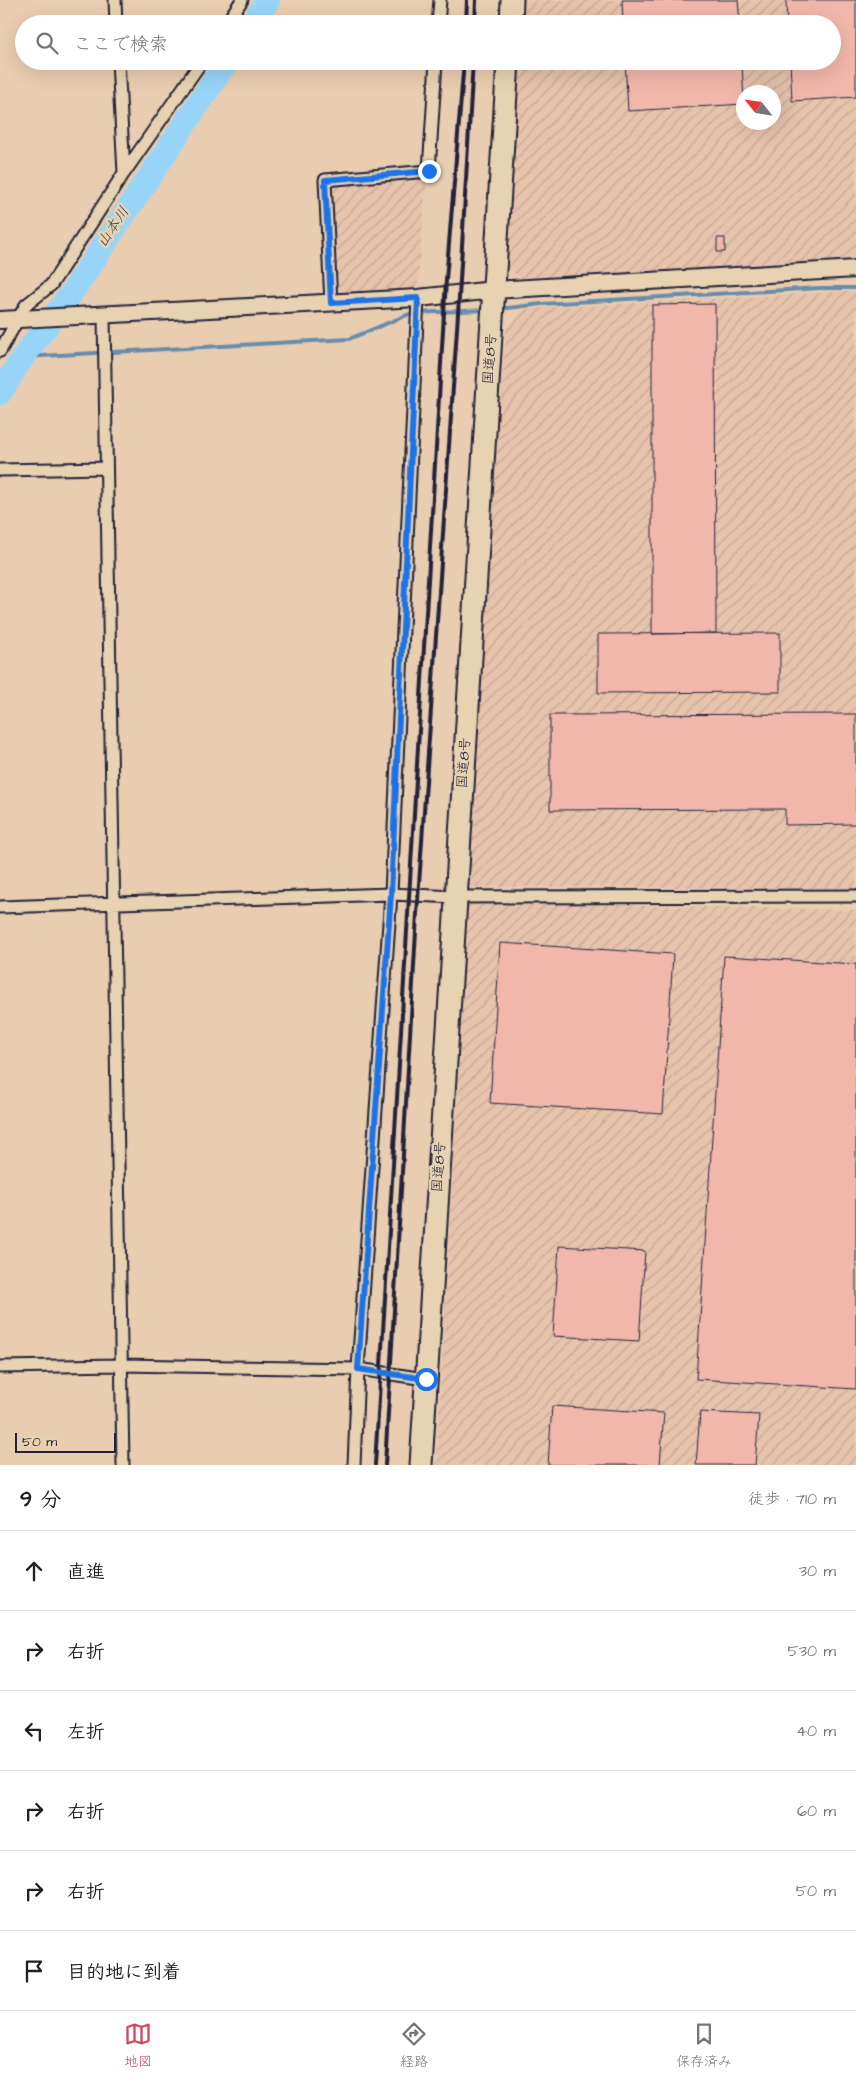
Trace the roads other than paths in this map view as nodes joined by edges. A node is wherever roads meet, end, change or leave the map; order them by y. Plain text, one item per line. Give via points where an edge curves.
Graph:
1 (115, 0) edge
2 (242, 0) edge
3 (440, 0) edge
4 (512, 0) edge
5 (116, 15) edge
6 (232, 15) edge
7 (439, 15) edge
8 (511, 15) edge
9 (118, 70) edge
10 (196, 70) edge
11 (435, 70) edge
12 (507, 70) edge
13 (124, 174) junction
14 (856, 269) edge
15 (494, 290) junction
16 (418, 298) junction
17 (331, 303) junction
18 (104, 316) junction
19 (25, 319) junction
20 (0, 320) edge
21 (0, 351) edge
22 (106, 468) junction
23 (0, 470) edge
24 (391, 894) junction
25 (856, 896) edge
26 (456, 897) junction
27 (114, 904) junction
28 (0, 907) edge
29 (122, 1365) junction
30 (0, 1367) edge
31 (358, 1369) junction
32 (426, 1379) junction
33 (123, 1465) edge
34 (354, 1465) edge
35 (421, 1465) edge

1 - 5 street
2 - 6 street
3 - 7 street
4 - 8 highway
9 - 13 street
10 - 13 street
11 - 17 street via 429,171 325,180
12 - 15 highway, 国道8号
13 - 19 street via 51,285 26,305
14 - 15 street
15 - 16 street
15 - 26 highway, 国道8号
16 - 17 street
16 - 24 street
17 - 18 street
18 - 19 street
18 - 22 street
19 - 20 street
19 - 21 street
22 - 23 street
22 - 27 street
24 - 26 street
24 - 27 street
24 - 31 street
25 - 26 street
26 - 32 highway, 国道8号
27 - 28 street
27 - 29 street
29 - 30 street
29 - 31 street
29 - 33 street
31 - 32 street
31 - 34 street
32 - 35 highway, 国道8号

